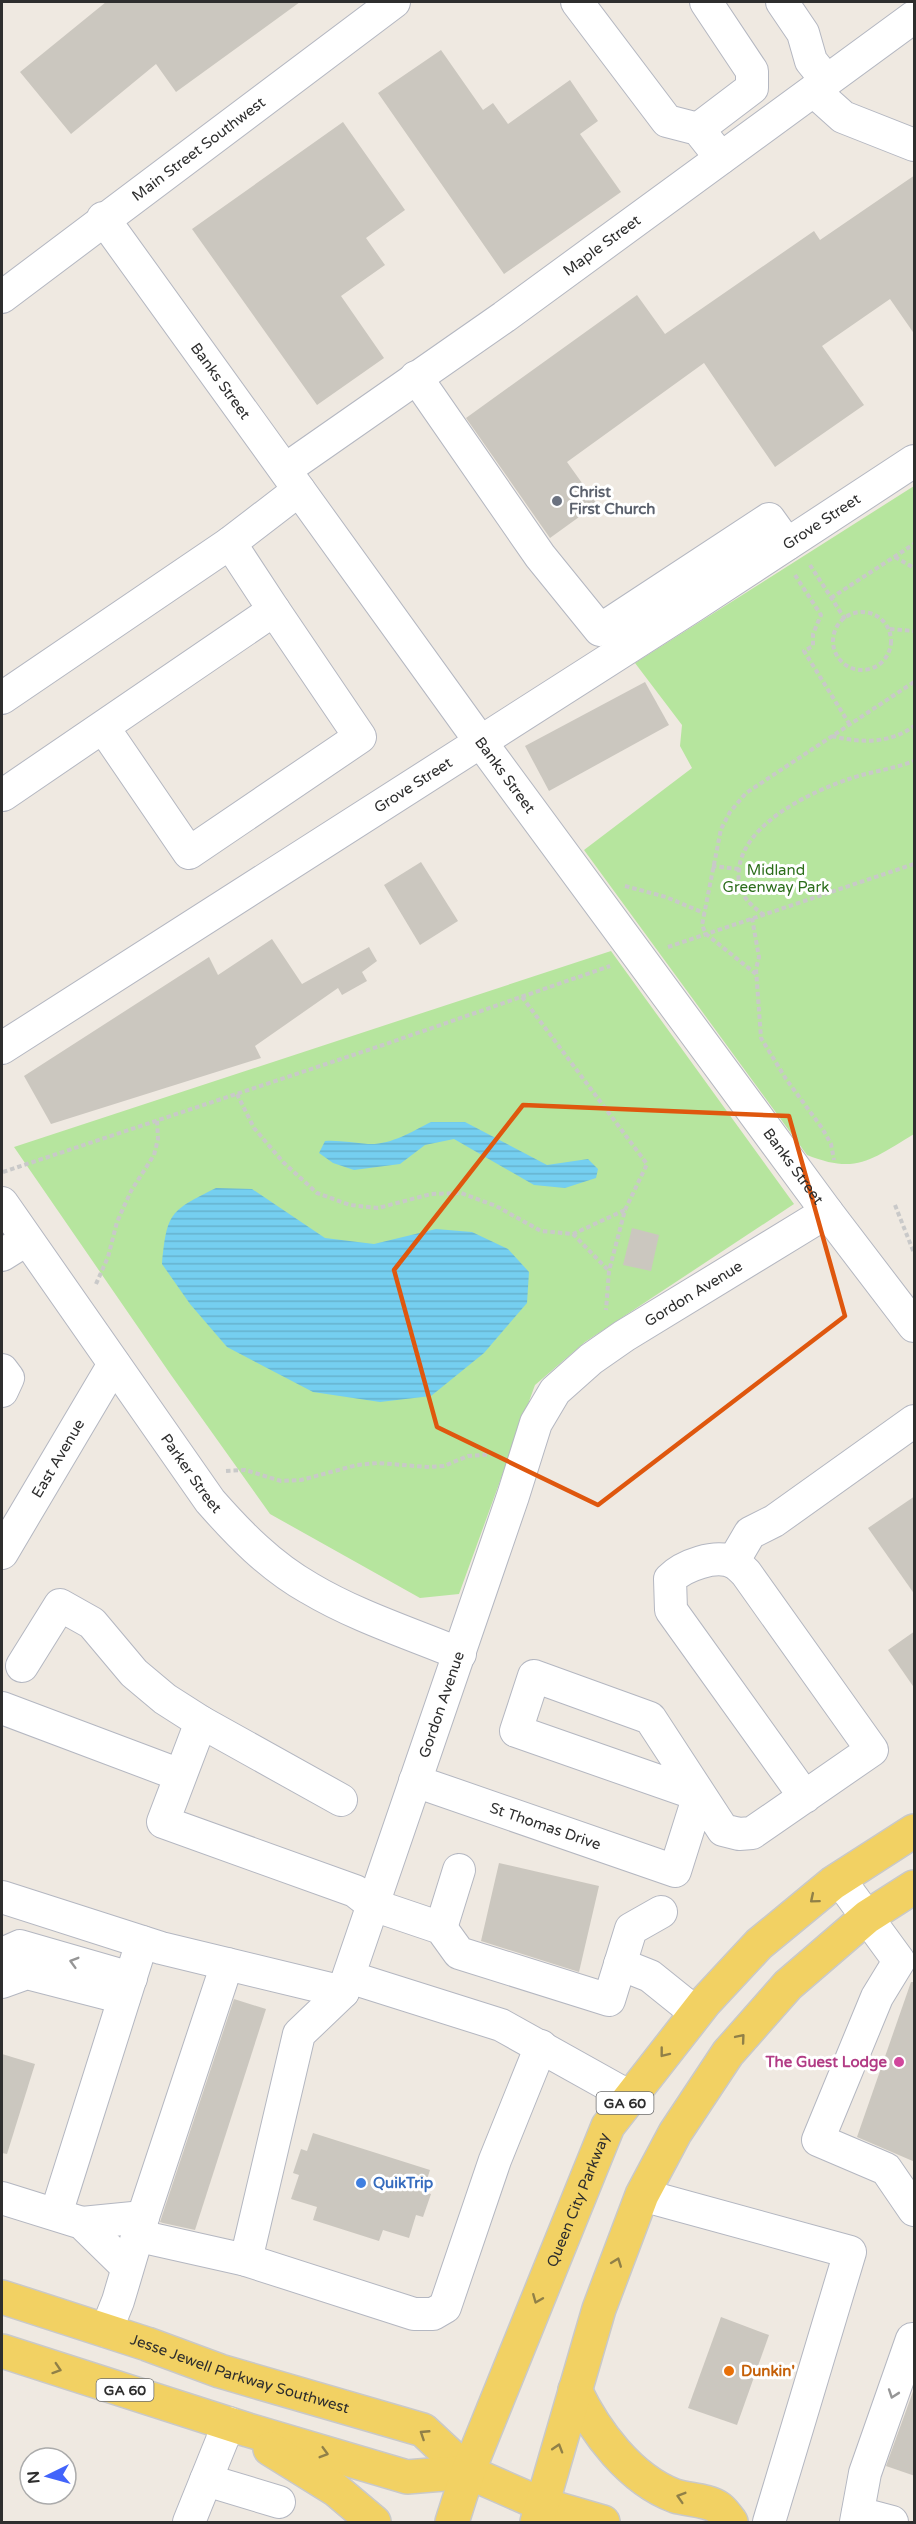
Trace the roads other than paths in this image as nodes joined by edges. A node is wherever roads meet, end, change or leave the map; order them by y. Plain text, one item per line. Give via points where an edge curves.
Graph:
1 (394, 2) edge
2 (577, 2) edge
3 (706, 2) edge
4 (782, 2) edge
5 (915, 17) edge
6 (820, 86) junction
7 (698, 129) junction
8 (915, 145) edge
9 (721, 158) junction
10 (103, 218) junction
11 (2, 297) edge
12 (417, 377) junction
13 (915, 461) edge
14 (292, 479) junction
15 (230, 543) junction
16 (795, 558) junction
17 (274, 610) junction
18 (2, 698) edge
19 (103, 727) junction
20 (480, 741) junction
21 (2, 795) edge
22 (2, 1048) edge
23 (2, 1203) edge
24 (827, 1212) junction
25 (14, 1248) edge
26 (915, 1326) edge
27 (114, 1364) junction
28 (2, 1370) edge
29 (2, 1390) edge
30 (915, 1421) edge
31 (2, 1553) edge
32 (733, 1562) junction
33 (460, 1654) junction
34 (22, 1666) dead end
35 (2, 1708) edge
36 (201, 1722) junction
37 (180, 1775) junction
38 (415, 1781) junction
39 (699, 1795) junction
40 (805, 1797) junction
41 (342, 1800) dead end
42 (915, 1831) edge
43 (459, 1870) dead end
44 (839, 1879) junction
45 (915, 1887) edge
46 (2, 1897) edge
47 (373, 1905) junction
48 (661, 1912) dead end
49 (867, 1917) junction
50 (441, 1928) junction
51 (142, 1942) junction
52 (2, 1954) edge
53 (907, 1963) edge
54 (227, 1964) junction
55 (620, 1964) junction
56 (2, 1982) edge
57 (346, 1984) junction
58 (128, 1988) junction
59 (696, 2013) junction
60 (541, 2046) junction
61 (630, 2097) junction
62 (642, 2195) junction
63 (2, 2198) edge
64 (915, 2210) edge
65 (69, 2219) junction
66 (141, 2226) junction
67 (246, 2260) junction
68 (127, 2267) junction
69 (2, 2297) edge
70 (106, 2331) junction
71 (913, 2339) edge
72 (2, 2350) edge
73 (575, 2390) junction
74 (238, 2427) junction
75 (468, 2472) junction
76 (206, 2480) junction
77 (279, 2502) dead end
78 (539, 2513) edge
79 (857, 2518) edge
80 (189, 2523) edge
81 (374, 2523) edge
82 (452, 2523) edge
83 (603, 2523) edge
84 (731, 2523) edge
85 (769, 2523) edge
86 (892, 2523) edge

1 - 10 street, Main Street Southwest
2 - 7 street via 667,121
3 - 7 street via 752,71 752,88
4 - 6 street via 803,33
5 - 6 street, Maple Street
6 - 8 street via 843,117
6 - 9 street, Maple Street
7 - 9 street
9 - 12 street, Maple Street
10 - 11 street, Main Street Southwest
10 - 14 street, Banks Street
12 - 14 street, Maple Street
12 - 16 street via 540,556 600,630 769,519
13 - 16 street, Grove Street
14 - 15 street, Maple Street
14 - 20 street, Banks Street
15 - 17 street
15 - 18 street, Maple Street
16 - 20 street, Grove Street
17 - 19 street
17 - 19 street via 360,736 189,853
19 - 21 street
20 - 22 street, Grove Street
20 - 24 street, Banks Street
23 - 25 street, Parker Street
24 - 26 street, Banks Street
24 - 33 street, Gordon Avenue via 624,1336 555,1391 536,1424
25 - 27 street, Parker Street
27 - 31 street, East Avenue
27 - 33 street, Parker Street via 210,1501 272,1563 347,1608
28 - 29 street via 8,1378
30 - 32 street via 774,1521 750,1533
32 - 40 street via 746,1573 872,1750
32 - 40 street via 713,1560 679,1570 670,1579 671,1610
33 - 38 street, Gordon Avenue
34 - 36 street via 60,1605 92,1623 134,1673
35 - 37 street
36 - 37 street
36 - 41 street
37 - 47 street via 163,1822 355,1891
38 - 39 street, St Thomas Drive via 675,1871
38 - 47 street, Gordon Avenue
39 - 39 street via 516,1731 534,1676 650,1718
39 - 40 street via 723,1830 740,1834 752,1833
42 - 44 main road, Queen City Parkway / GA 60
43 - 50 street
44 - 49 street
44 -> 59 main road, Queen City Parkway / GA 60 via 759,1944
45 - 49 main road
46 - 51 street
47 - 50 street
47 - 57 street, Gordon Avenue
48 - 55 street via 631,1929
49 - 53 street
62 -> 49 main road via 675,2133 728,2053 788,1985
50 - 55 street via 459,1953 609,2000
51 - 54 street
51 - 58 street
58 -> 52 street via 20,1946
53 - 64 street via 877,1997 818,2140 886,2169
54 - 57 street
54 - 66 street
55 - 59 street via 650,1976
56 - 58 street via 27,1973
57 - 60 street via 501,2025
57 - 67 street via 299,2034
58 - 65 street
59 -> 61 main road, Queen City Parkway / GA 60
60 - 61 street
60 - 67 street via 495,2160 445,2307 433,2314 414,2314
61 -> 75 main road, Queen City Parkway / GA 60 via 608,2126
73 -> 62 main road via 599,2309
62 - 85 street via 850,2252
63 - 65 street
65 - 66 street
65 - 68 street
66 - 67 street
66 - 68 street
68 - 70 street
69 - 70 main road, Jesse Jewell Parkway Southwest
75 -> 70 main road, Jesse Jewell Parkway Southwest via 423,2430 220,2371
71 -> 79 street via 865,2473
72 -> 74 main road, Jesse Jewell Parkway Southwest / GA 60
78 -> 73 main road
84 -> 73 main road via 719,2507 673,2495 636,2473 609,2445
74 -> 75 main road, Jesse Jewell Parkway Southwest / GA 60 via 407,2477
74 - 76 street
74 - 81 main road via 336,2490
75 - 78 main road, Jesse Jewell Parkway Southwest
75 - 82 main road, Queen City Parkway
76 - 77 street
76 - 80 street
78 - 83 main road, Jesse Jewell Parkway Southwest
79 - 86 street

